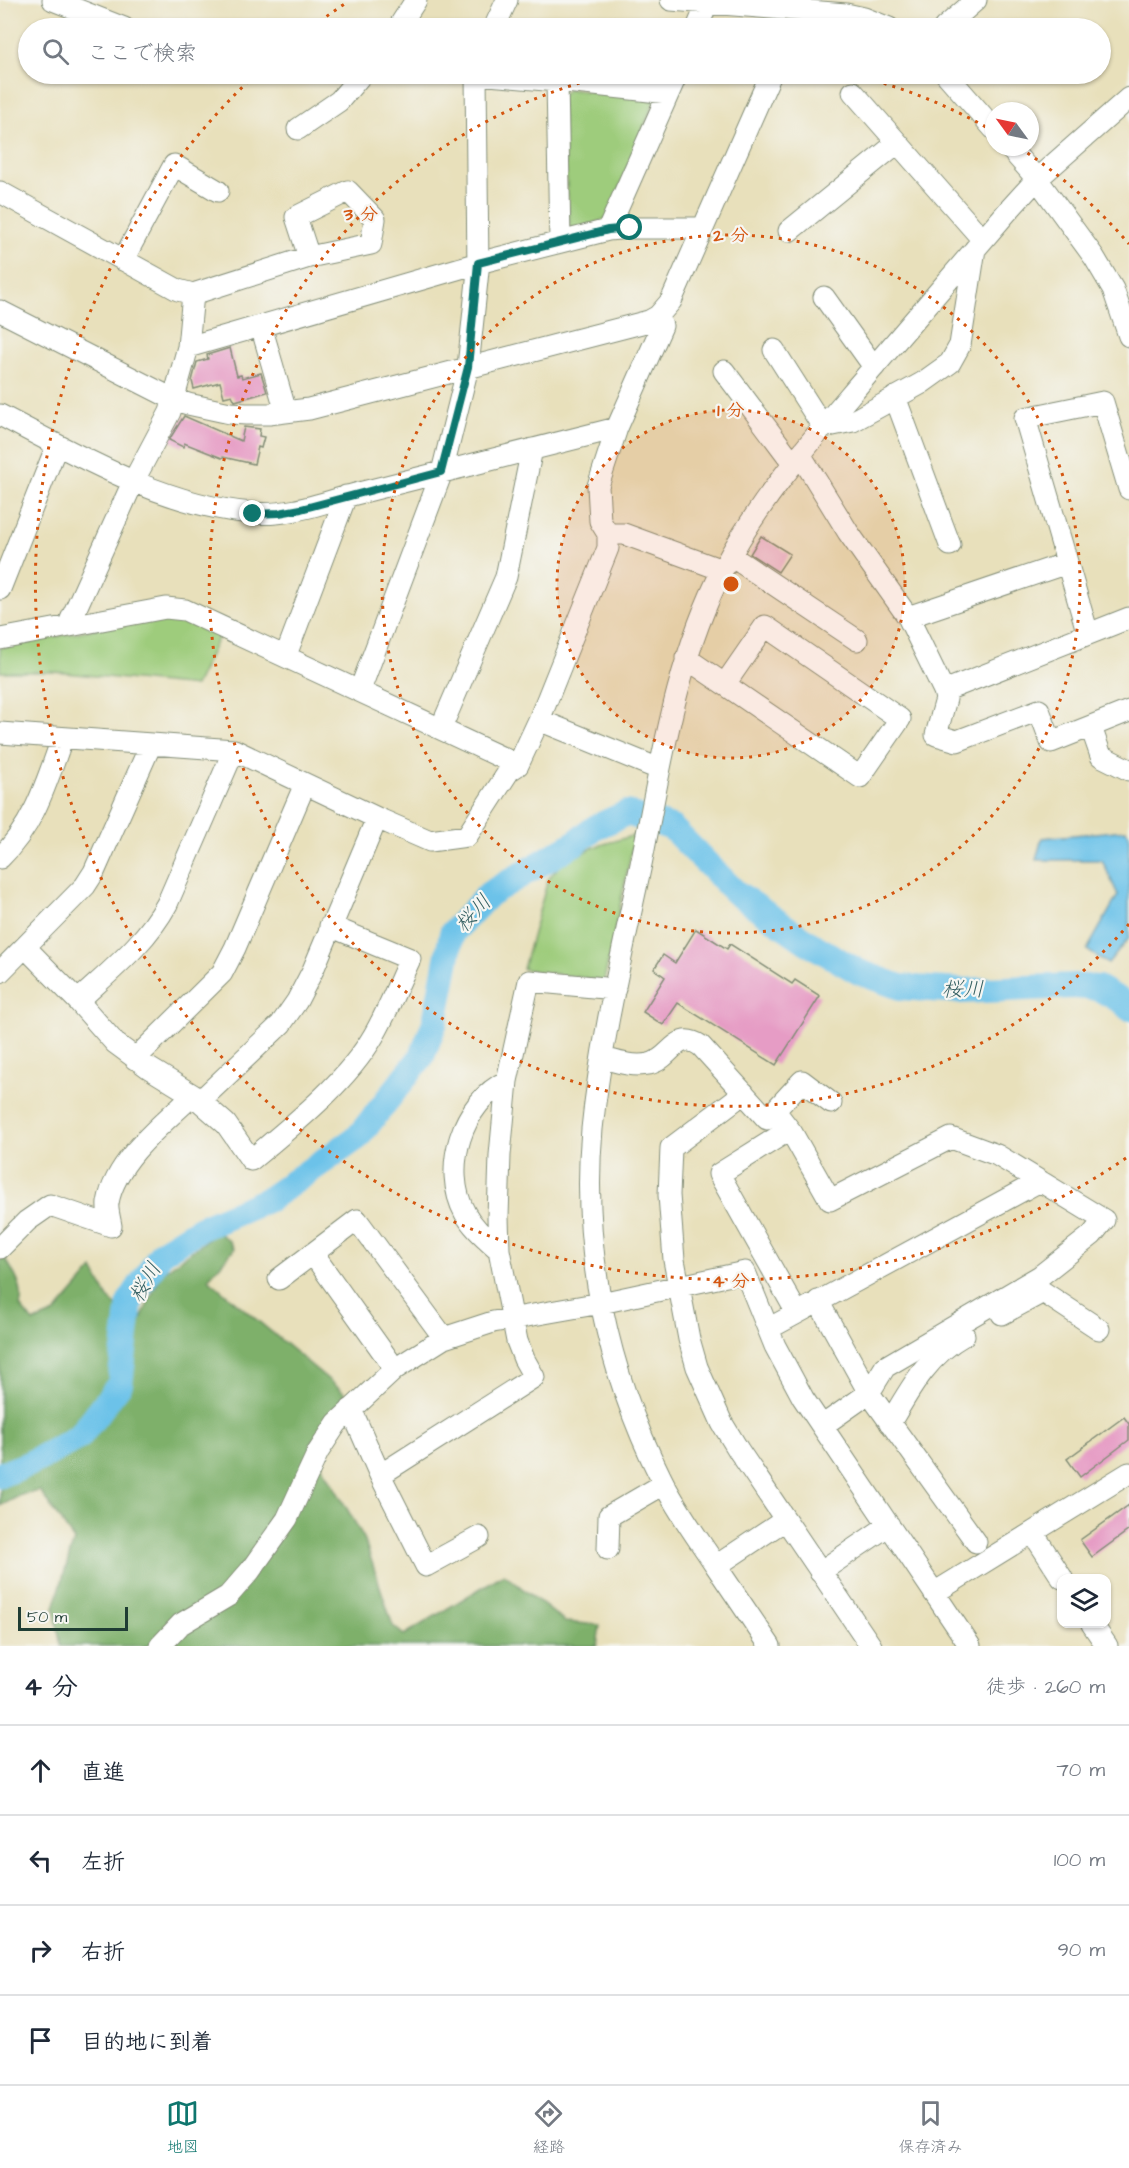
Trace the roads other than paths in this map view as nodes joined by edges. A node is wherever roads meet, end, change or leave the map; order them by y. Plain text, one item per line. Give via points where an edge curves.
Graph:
1 (53, 0) edge
2 (416, 0) edge
3 (507, 0) edge
4 (671, 0) edge
5 (976, 0) edge
6 (708, 2) junction
7 (99, 18) edge
8 (404, 18) edge
9 (499, 18) edge
10 (701, 18) edge
11 (785, 18) edge
12 (812, 18) edge
13 (862, 18) edge
14 (955, 18) edge
15 (353, 84) edge
16 (476, 84) edge
17 (557, 84) edge
18 (585, 84) edge
19 (672, 84) edge
20 (767, 84) edge
21 (955, 84) edge
22 (853, 92) dead end
23 (668, 93) junction
24 (1129, 98) edge
25 (985, 119) edge
26 (298, 129) dead end
27 (897, 143) junction
28 (1017, 156) edge
29 (1037, 180) junction
30 (218, 190) dead end
31 (0, 192) edge
32 (702, 228) junction
33 (608, 230) junction
34 (789, 231) dead end
35 (560, 242) junction
36 (979, 245) junction
37 (309, 257) dead end
38 (123, 260) junction
39 (478, 263) junction
40 (193, 294) junction
41 (824, 297) dead end
42 (0, 310) edge
43 (658, 316) junction
44 (261, 326) junction
45 (1129, 336) edge
46 (188, 347) junction
47 (774, 350) dead end
48 (468, 367) junction
49 (874, 367) junction
50 (724, 371) dead end
51 (895, 397) junction
52 (173, 399) junction
53 (286, 412) junction
54 (0, 415) edge
55 (823, 427) junction
56 (617, 428) junction
57 (57, 444) junction
58 (532, 449) junction
59 (797, 459) junction
60 (441, 472) junction
61 (134, 482) junction
62 (1129, 489) edge
63 (346, 495) junction
64 (608, 534) junction
65 (950, 545) dead end
66 (727, 563) junction
67 (1067, 563) junction
68 (0, 589) edge
69 (908, 617) junction
70 (1129, 618) edge
71 (68, 626) junction
72 (1088, 634) junction
73 (0, 639) edge
74 (857, 640) dead end
75 (286, 655) junction
76 (686, 658) junction
77 (725, 684) junction
78 (360, 690) junction
79 (944, 691) junction
80 (1129, 711) edge
81 (539, 720) junction
82 (1090, 727) junction
83 (441, 728) junction
84 (0, 733) edge
85 (62, 739) junction
86 (150, 744) junction
87 (234, 750) junction
88 (518, 765) junction
89 (659, 769) junction
90 (1129, 770) edge
91 (305, 784) junction
92 (377, 818) junction
93 (0, 858) edge
94 (330, 926) junction
95 (26, 948) junction
96 (0, 972) edge
97 (615, 989) junction
98 (78, 1001) junction
99 (603, 1058) junction
100 (135, 1059) junction
101 (507, 1081) junction
102 (744, 1093) junction
103 (197, 1098) junction
104 (831, 1103) dead end
105 (775, 1111) junction
106 (789, 1130) junction
107 (1040, 1181) junction
108 (0, 1248) edge
109 (499, 1250) junction
110 (314, 1254) junction
111 (279, 1279) dead end
112 (678, 1286) junction
113 (818, 1301) junction
114 (601, 1303) junction
115 (797, 1312) junction
116 (512, 1318) junction
117 (768, 1329) junction
118 (1099, 1329) dead end
119 (444, 1338) junction
120 (395, 1369) junction
121 (868, 1393) junction
122 (351, 1409) junction
123 (890, 1423) junction
124 (822, 1426) junction
125 (1129, 1473) edge
126 (380, 1475) junction
127 (664, 1484) junction
128 (785, 1520) junction
129 (889, 1525) junction
130 (1032, 1533) junction
131 (479, 1537) dead end
132 (976, 1542) dead end
133 (608, 1549) dead end
134 (716, 1566) junction
135 (820, 1572) junction
136 (1059, 1574) edge
137 (934, 1593) junction
138 (1095, 1628) edge
139 (160, 1646) edge
140 (770, 1646) edge
141 (871, 1646) edge
142 (970, 1646) edge
143 (1107, 1646) edge

1 - 7 street
2 - 8 street
3 - 9 street
4 - 6 street
5 - 14 street
6 - 10 street
6 - 11 street
12 - 13 street via 846,14
15 - 26 street via 339,101
16 - 39 street
17 - 35 street
18 - 23 street
19 - 23 street
20 - 32 street
21 - 25 street
22 - 27 street
23 - 33 street
24 - 29 street
27 - 34 street
27 - 36 street
28 - 29 street
29 - 36 street
29 - 45 street via 1113,289
30 - 38 street via 174,165
31 - 38 street
32 - 33 street
32 - 43 street via 670,301
33 - 35 street
35 - 39 street
36 - 49 street
36 - 51 street via 960,345 950,363
37 - 40 street
38 - 40 street
39 - 44 street
39 - 48 street
40 - 46 street
41 - 49 street
42 - 52 street
43 - 48 street
43 - 56 street via 662,327
44 - 46 street
44 - 53 street
46 - 52 street
47 - 55 street
48 - 53 street
48 - 60 street
49 - 55 street
50 - 59 street
51 - 55 street via 853,421
51 - 65 street
52 - 53 street via 230,413
52 - 61 street
54 - 57 street
55 - 59 street
56 - 58 street
56 - 64 street via 598,486 600,521
57 - 61 street
57 - 68 street
58 - 60 street
58 - 83 street via 506,577
59 - 66 street via 757,513
59 - 69 street
60 - 63 street
60 - 78 street
61 - 63 street via 183,499 253,514 301,509
61 - 71 street
62 - 67 street via 1103,402 1025,418
63 - 75 street
64 - 66 street via 624,534
64 - 81 street via 608,548
66 - 74 street
66 - 76 street
67 - 69 street
67 - 72 street
69 - 79 street
70 - 72 street
71 - 73 street
71 - 75 street via 166,608 185,609
72 - 79 street
75 - 78 street
76 - 77 street
76 - 89 street
77 - 77 street via 860,777 900,719 765,626
78 - 83 street
79 - 82 street via 946,699 936,735 957,741 1039,710 1051,742
80 - 82 street
81 - 88 street
81 - 89 street
82 - 90 street via 1101,756
83 - 88 street
84 - 85 street
85 - 86 street
85 - 93 street via 36,810
86 - 87 street
86 - 95 street via 94,872
87 - 91 street
87 - 98 street via 158,922
88 - 92 street via 509,771 467,836 430,841
89 - 97 street
91 - 92 street
91 - 100 street via 222,973
92 - 94 street
94 - 103 street via 313,970 281,1024
94 - 103 street via 410,959 374,1035 353,1065 302,1117 251,1160 226,1124
95 - 96 street
95 - 98 street
97 - 99 street
97 - 101 street via 529,981
98 - 100 street via 115,1043
99 - 102 street via 634,1066 651,1064 678,1043 694,1041
99 - 114 street via 590,1174
100 - 103 street
101 - 109 street via 500,1155
101 - 109 street via 495,1086 472,1111 461,1133 457,1157 456,1185 465,1212
102 - 105 street via 767,1119
102 - 112 street via 671,1148 670,1231
103 - 108 street via 131,1156 114,1183 107,1205 111,1226 50,1205
104 - 105 street via 802,1081
105 - 106 street
106 - 107 street via 830,1200 951,1138 997,1155
106 - 115 street via 719,1174
107 - 113 street
107 - 121 street via 1104,1220 1101,1225 1040,1276 885,1367
109 - 116 street
110 - 111 street
110 - 119 street via 357,1220
110 - 120 street
112 - 114 street
112 - 117 street via 745,1272
112 - 128 street via 692,1349 710,1398 739,1451
113 - 115 street
113 - 121 street
114 - 116 street
114 - 127 street via 623,1389
115 - 117 street
116 - 119 street
116 - 126 street via 524,1359 534,1377
117 - 124 street via 788,1372
118 - 123 street via 1043,1292 941,1351 924,1368
119 - 120 street
120 - 122 street
121 - 123 street
121 - 124 street
122 - 126 street
122 - 139 street via 337,1422 318,1452 287,1519 250,1571 228,1596 182,1624
123 - 132 street
124 - 129 street
125 - 130 street
126 - 131 street via 426,1566
127 - 133 street via 609,1516
127 - 134 street
128 - 134 street
128 - 135 street
129 - 135 street
129 - 137 street
130 - 136 street
130 - 137 street
134 - 140 street
135 - 141 street
137 - 142 street
138 - 143 street

